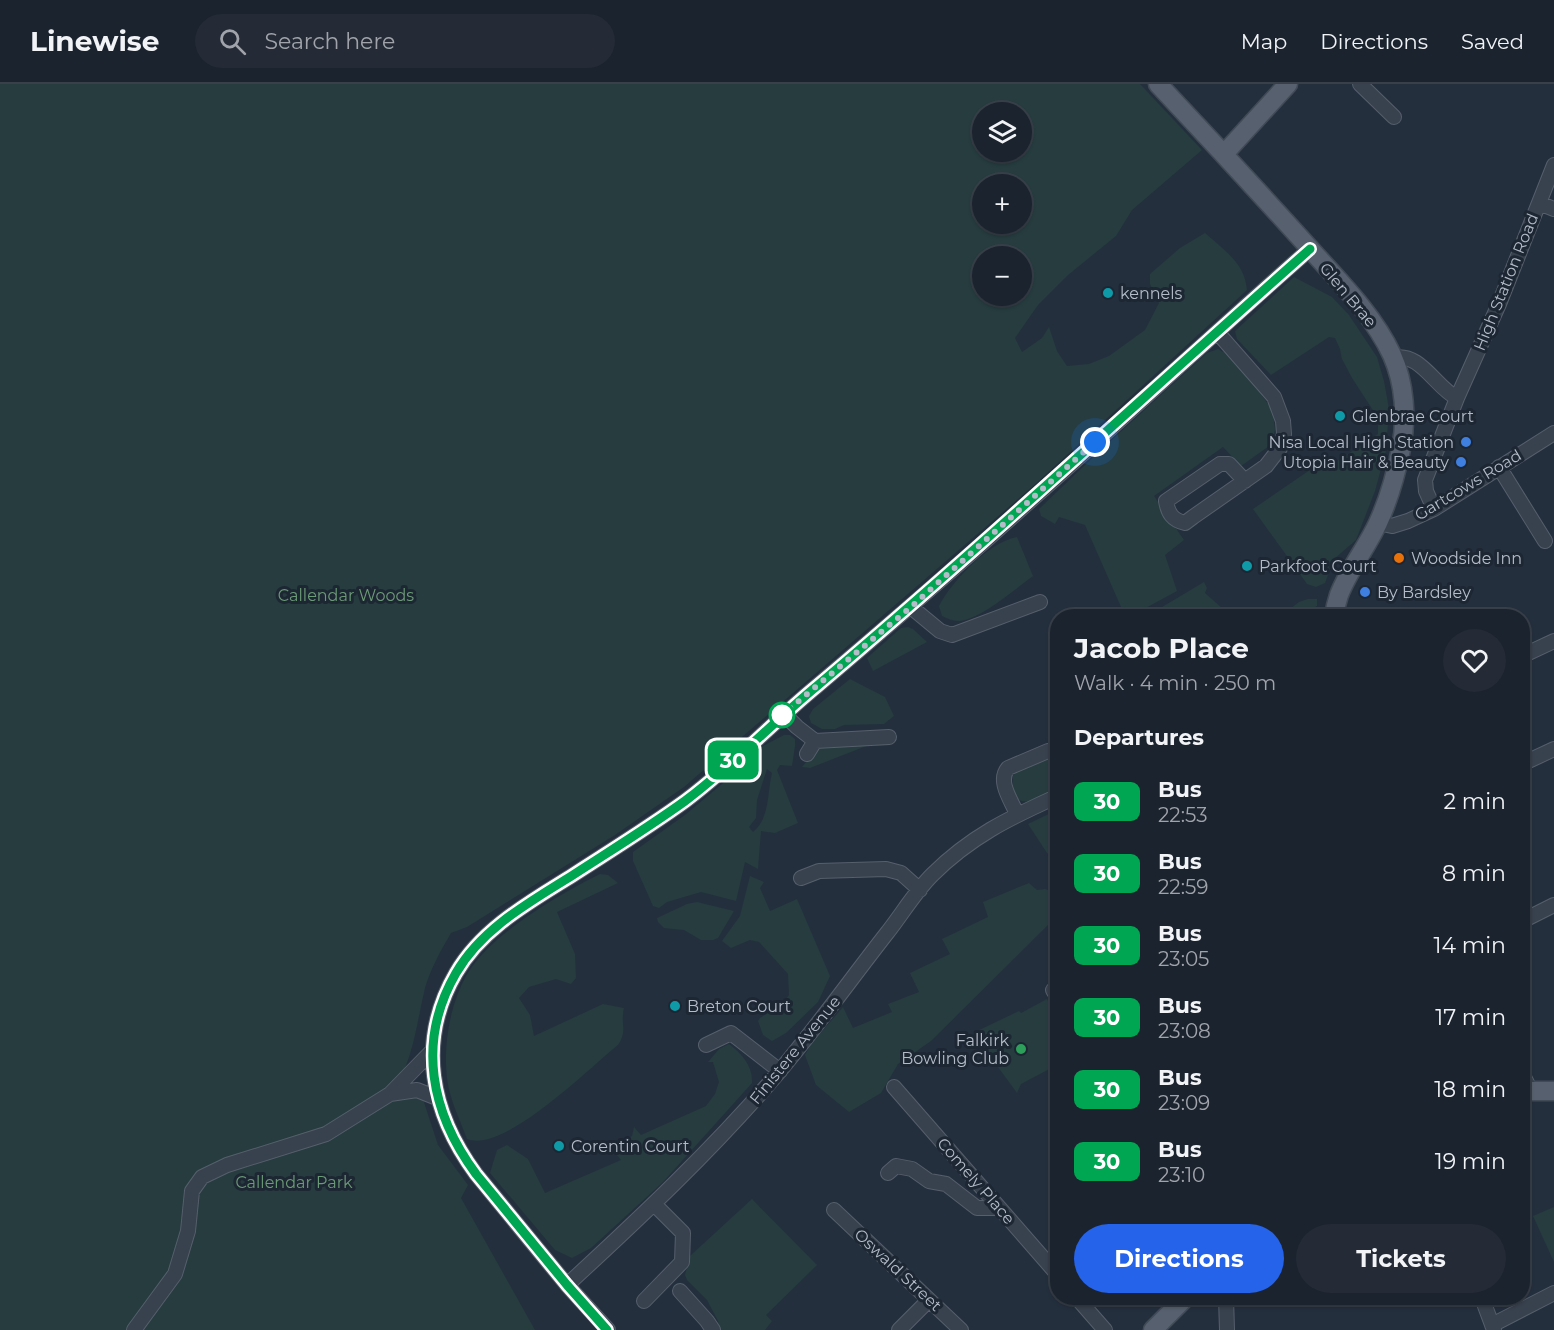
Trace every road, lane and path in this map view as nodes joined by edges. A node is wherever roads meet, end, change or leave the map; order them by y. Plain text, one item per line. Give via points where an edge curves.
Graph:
1 (1158, 84) edge
2 (1288, 84) edge
3 (1360, 84) edge
4 (1394, 117) dead end
5 (1224, 154) junction
6 (1554, 165) edge
7 (1539, 203) junction
8 (1554, 209) edge
9 (1310, 249) junction
10 (1217, 332) junction
11 (1393, 358) junction
12 (1457, 398) junction
13 (1554, 433) edge
14 (1499, 467) junction
15 (1245, 481) junction
16 (1434, 509) junction
17 (1378, 523) junction
18 (1545, 541) dead end
19 (1040, 602) dead end
20 (911, 607) junction
21 (1336, 609) edge
22 (1554, 641) edge
23 (1530, 652) edge
24 (784, 714) junction
25 (889, 737) dead end
26 (815, 741) junction
27 (1554, 749) edge
28 (1050, 751) edge
29 (807, 754) dead end
30 (1530, 760) edge
31 (1050, 800) edge
32 (1017, 814) junction
33 (801, 878) dead end
34 (920, 890) junction
35 (1554, 905) edge
36 (1530, 917) edge
37 (706, 1045) dead end
38 (433, 1050) junction
39 (780, 1071) junction
40 (894, 1087) dead end
41 (1530, 1091) edge
42 (1554, 1091) edge
43 (390, 1094) junction
44 (437, 1098) junction
45 (888, 1173) dead end
46 (654, 1204) junction
47 (999, 1208) junction
48 (834, 1210) dead end
49 (1050, 1266) edge
50 (567, 1285) junction
51 (680, 1291) dead end
52 (1554, 1293) edge
53 (929, 1300) junction
54 (644, 1301) dead end
55 (1083, 1305) edge
56 (1178, 1305) edge
57 (1226, 1305) edge
58 (1485, 1305) edge
59 (1493, 1328) edge
60 (134, 1330) edge
61 (608, 1330) edge
62 (713, 1330) edge
63 (899, 1330) edge
64 (961, 1330) edge
65 (1105, 1330) edge
66 (1153, 1330) edge
67 (1227, 1330) edge

1 - 5 main road, Glen Brae
2 - 5 main road
3 - 4 street
5 - 9 main road, Glen Brae
6 - 7 street, High Station Road
7 - 8 street
7 - 12 street, High Station Road
9 - 10 street
9 - 11 main road, Glen Brae via 1360,305
10 - 15 street via 1274,397 1283,421 1280,448 1266,466
10 - 20 street
11 - 12 street via 1410,358
11 - 17 main road, Glen Brae via 1401,384 1405,425 1395,476
12 - 16 street, High Station Road via 1425,480
13 - 14 street, Gartcows Road
14 - 16 street, Gartcows Road
14 - 18 street
15 - 15 street via 1229,464 1220,464 1166,501 1167,511 1185,524
16 - 17 street, Gartcows Road via 1392,526
17 - 21 main road via 1339,595
19 - 20 street via 952,635 940,631
20 - 24 street
22 - 23 street
24 - 26 street
24 - 38 street via 686,800 523,906 485,936 456,973 444,997
25 - 26 street
26 - 29 street
27 - 30 street
28 - 32 street via 1008,768 1003,774
31 - 32 street, Finistere Avenue
32 - 34 street, Finistere Avenue via 971,842
33 - 34 street via 819,871 886,869 901,873
34 - 39 street, Finistere Avenue
35 - 36 street
37 - 39 street via 731,1033
38 - 43 street
38 - 44 street
39 - 46 street, Finistere Avenue via 721,1138
40 - 47 street, Comely Place
41 - 42 main road
43 - 44 street via 417,1090
43 - 60 street via 326,1134 202,1176 192,1191 188,1232 175,1274
44 - 50 street via 464,1158
45 - 47 street via 896,1166 912,1169 928,1181 946,1184 977,1208
46 - 50 street, Finistere Avenue
46 - 54 street via 683,1233 682,1262
47 - 49 street, Comely Place
48 - 53 street, Oswald Street
50 - 61 street
51 - 62 street
52 - 59 street
53 - 63 street
53 - 64 street, Oswald Street
55 - 65 street
56 - 66 main road
57 - 67 street
58 - 59 street

